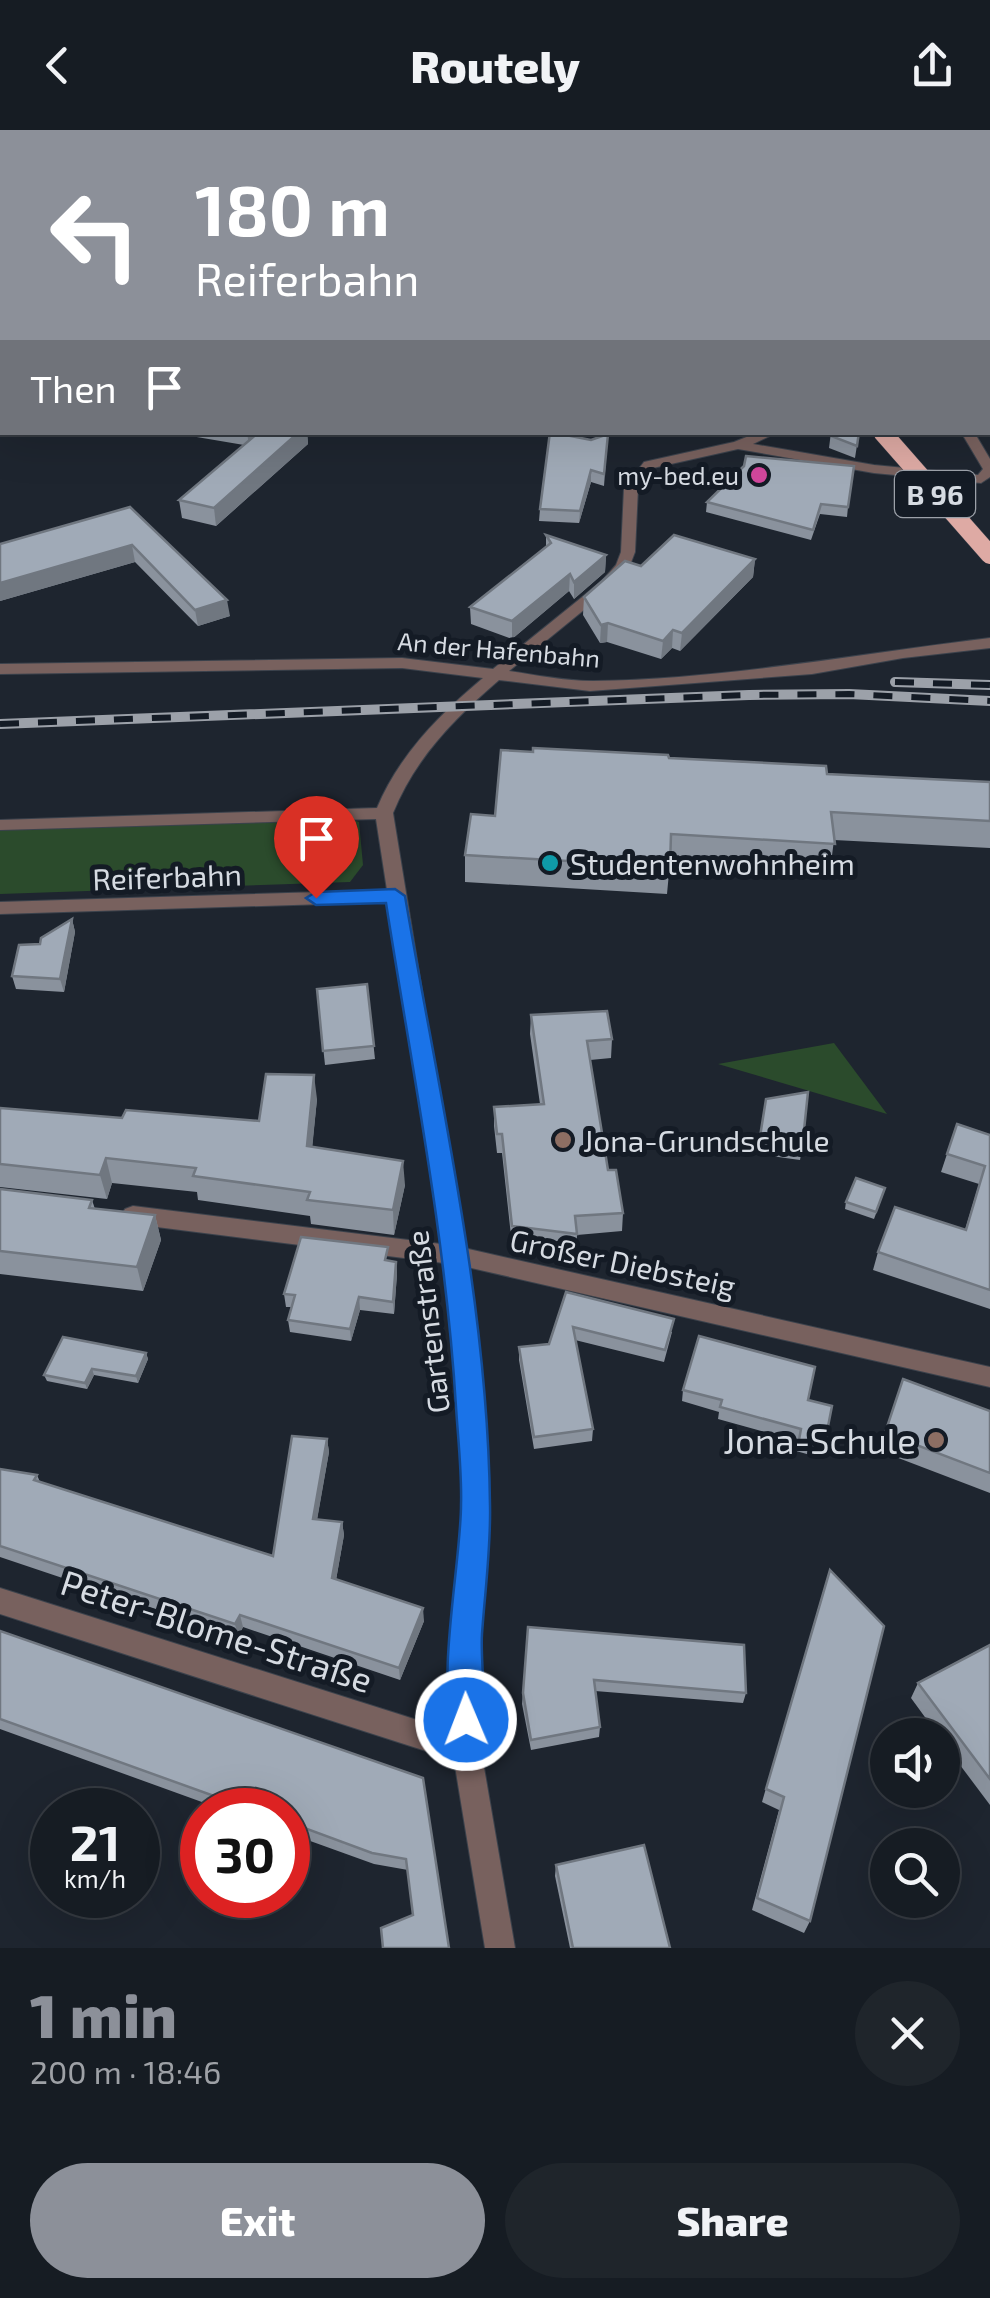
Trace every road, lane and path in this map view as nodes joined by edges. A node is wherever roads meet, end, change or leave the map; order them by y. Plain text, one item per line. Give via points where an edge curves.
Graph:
1 (764, 435) edge
2 (885, 435) edge
3 (969, 435) edge
4 (738, 445) junction
5 (990, 555) edge
6 (990, 643) edge
7 (0, 669) edge
8 (498, 675) junction
9 (384, 813) junction
10 (0, 825) edge
11 (395, 896) junction
12 (0, 908) edge
13 (119, 1214) edge
14 (454, 1256) junction
15 (990, 1377) edge
16 (0, 1601) edge
17 (467, 1750) junction
18 (500, 1948) edge

1 - 4 street
2 - 5 highway, B 96, bridge
3 - 4 street via 990,474 971,480
4 - 8 street via 639,472 628,496 623,566
6 - 8 street, An der Hafenbahn via 812,669 590,686
7 - 8 street, An der Hafenbahn via 402,663
8 - 9 street via 409,758
9 - 10 street, Reiferbahn
9 - 11 street, Gartenstraße
11 - 12 street, Reiferbahn
11 - 14 street, Gartenstraße
13 - 14 street, Großer Diebsteig
14 - 15 street, Großer Diebsteig
14 - 17 street, Gartenstraße via 476,1506 464,1661
16 - 17 street, Peter-Blome-Straße
17 - 18 street, Gartenstraße

